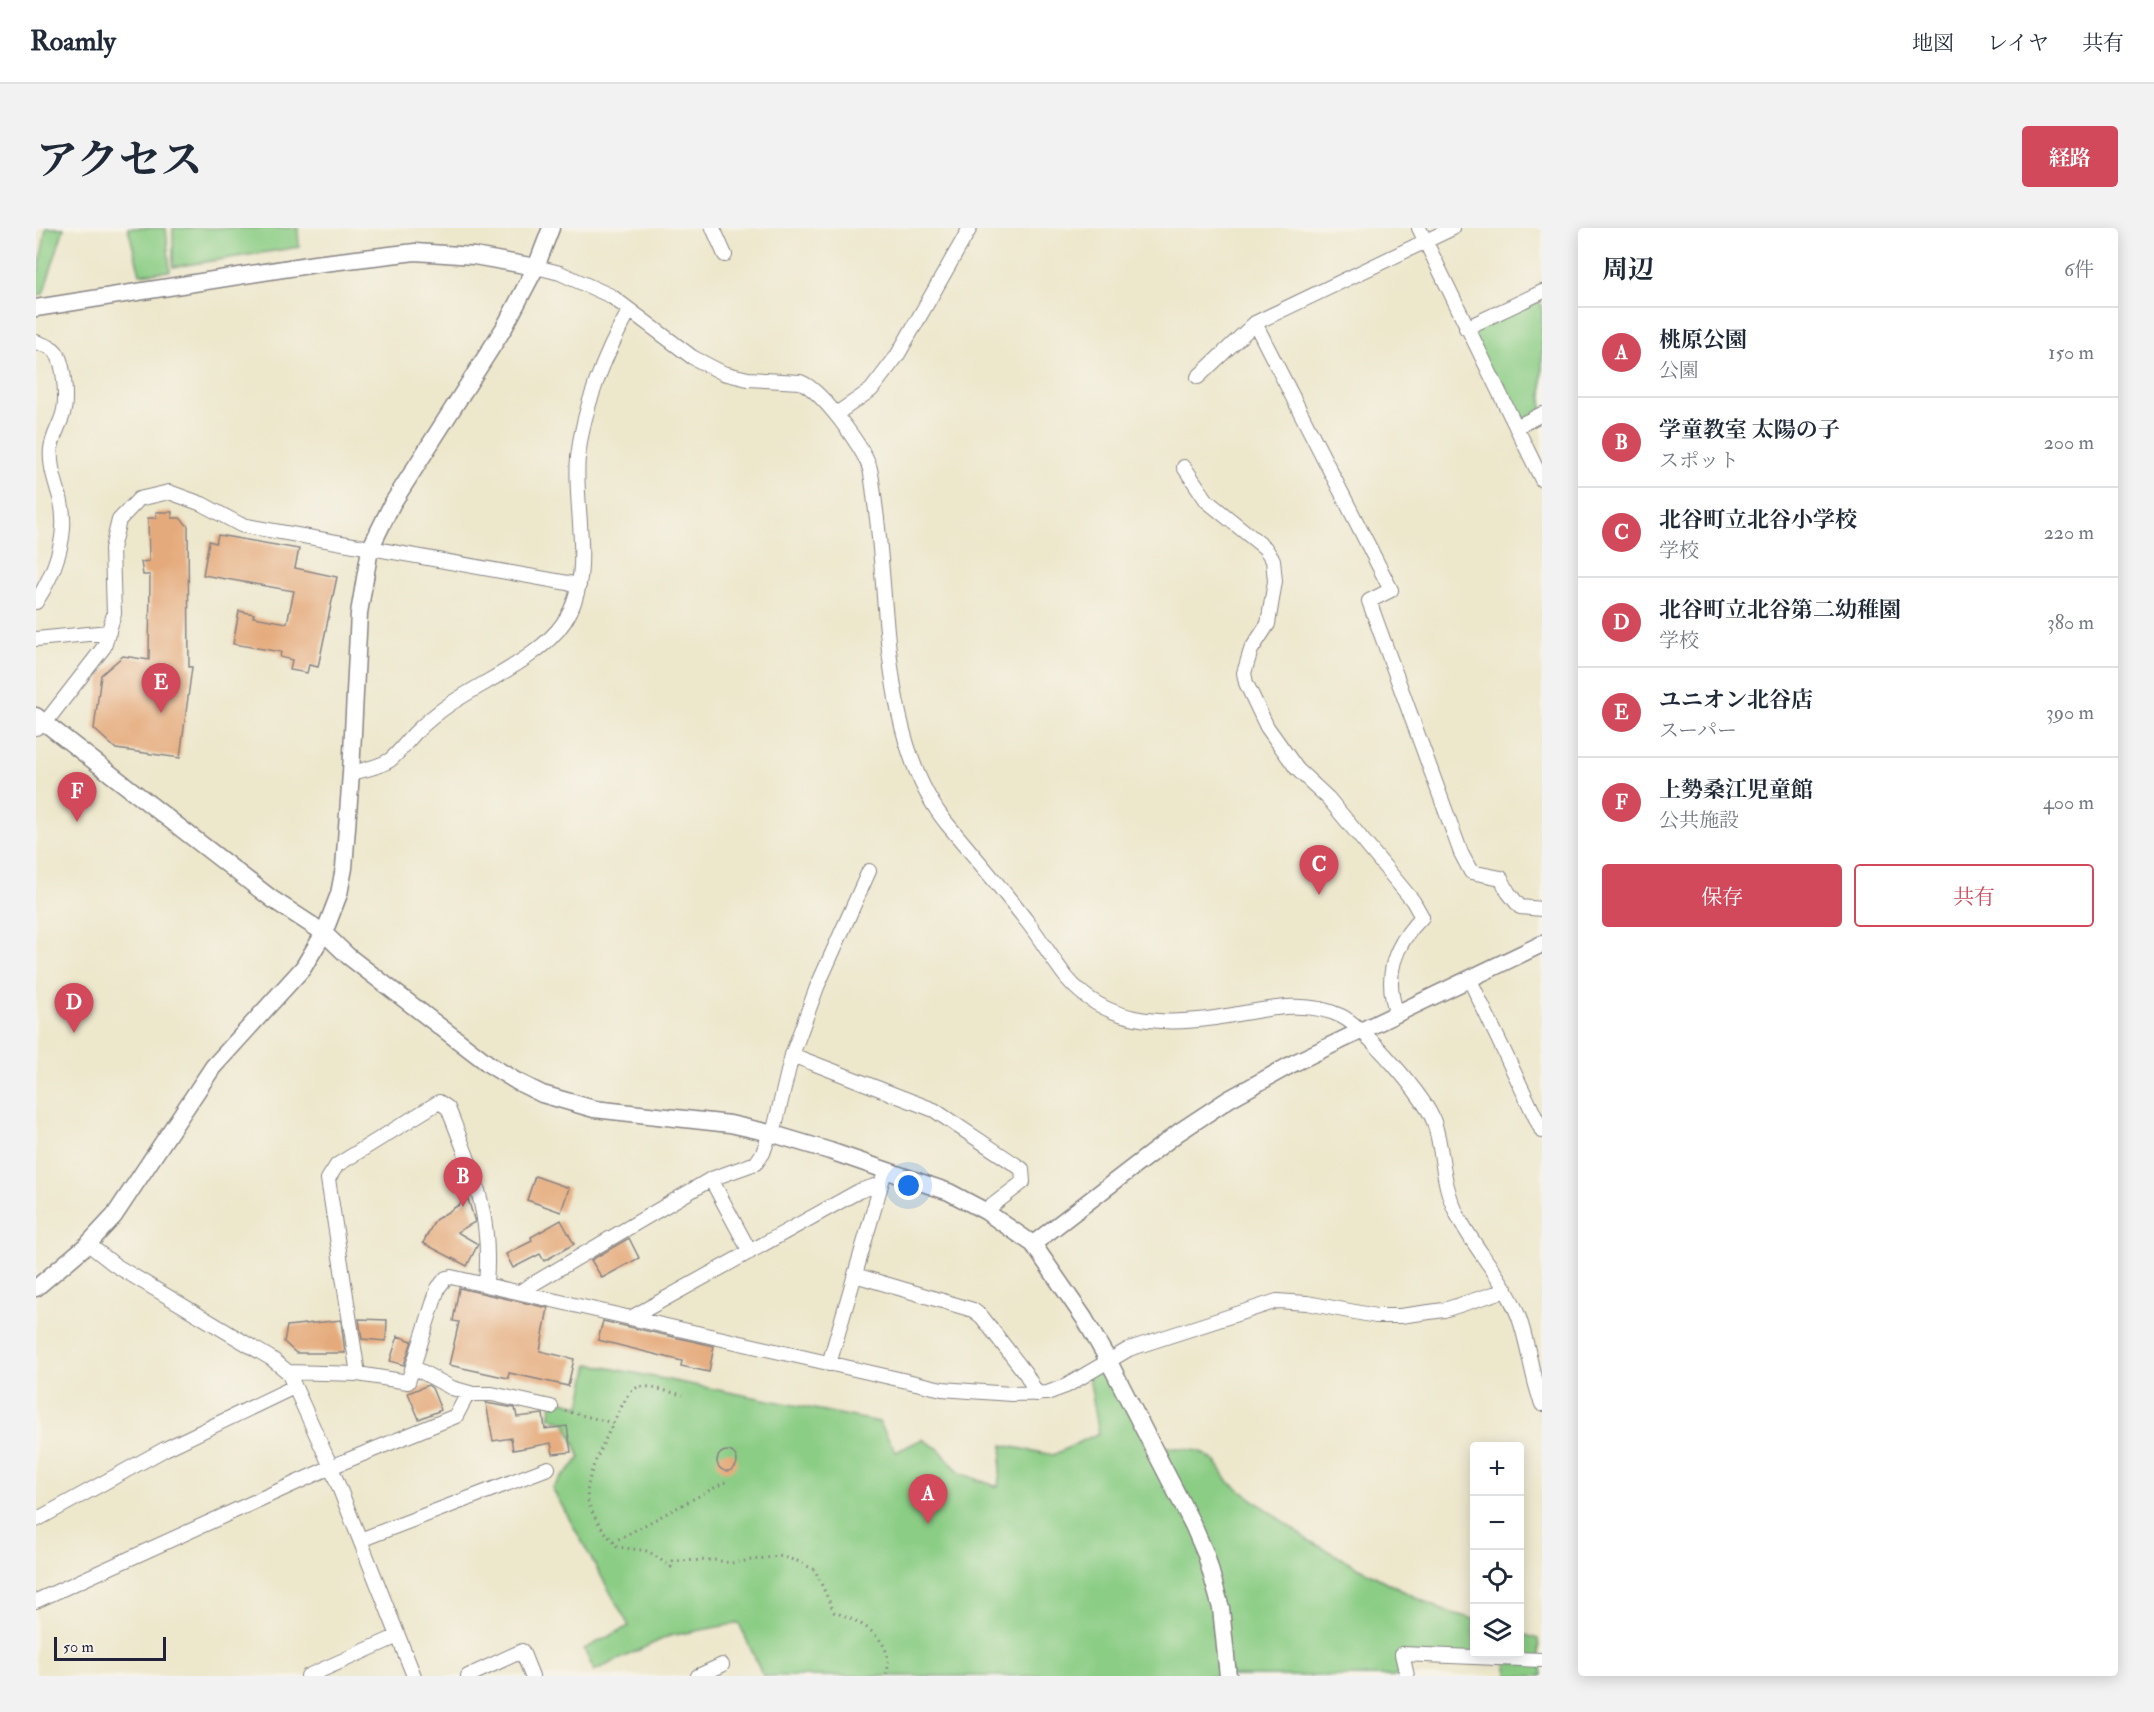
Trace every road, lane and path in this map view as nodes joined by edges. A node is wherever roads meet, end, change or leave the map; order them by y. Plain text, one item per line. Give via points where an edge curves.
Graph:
1 (551, 228) edge
2 (713, 228) edge
3 (970, 228) edge
4 (1419, 228) edge
5 (1453, 228) edge
6 (1426, 241) junction
7 (725, 255) dead end
8 (536, 267) junction
9 (1542, 292) edge
10 (36, 308) edge
11 (629, 311) junction
12 (1255, 322) junction
13 (1466, 328) junction
14 (36, 342) edge
15 (1198, 377) dead end
16 (836, 414) junction
17 (1542, 414) edge
18 (1516, 427) junction
19 (1184, 468) dead end
20 (1542, 480) edge
21 (370, 549) junction
22 (579, 585) junction
23 (36, 602) edge
24 (109, 632) junction
25 (36, 639) edge
26 (39, 722) edge
27 (351, 773) junction
28 (869, 871) dead end
29 (1542, 909) edge
30 (324, 933) junction
31 (1541, 947) edge
32 (1470, 980) junction
33 (1397, 1014) junction
34 (1362, 1031) junction
35 (792, 1055) junction
36 (1542, 1131) edge
37 (771, 1133) junction
38 (883, 1177) junction
39 (711, 1179) junction
40 (985, 1211) junction
41 (88, 1244) junction
42 (1033, 1244) junction
43 (750, 1252) junction
44 (855, 1275) junction
45 (486, 1283) junction
46 (36, 1288) edge
47 (1506, 1290) junction
48 (520, 1291) junction
49 (634, 1316) junction
50 (1108, 1360) junction
51 (829, 1364) junction
52 (413, 1367) junction
53 (288, 1372) junction
54 (358, 1374) junction
55 (294, 1387) junction
56 (468, 1393) junction
57 (1037, 1394) junction
58 (683, 1395) dead end
59 (1542, 1404) edge
60 (551, 1407) joint
61 (613, 1423) junction
62 (331, 1467) junction
63 (548, 1468) dead end
64 (727, 1481) dead end
65 (36, 1520) edge
66 (360, 1540) junction
67 (613, 1542) junction
68 (36, 1601) edge
69 (398, 1636) junction
70 (1542, 1660) edge
71 (722, 1665) dead end
72 (308, 1676) edge
73 (414, 1676) edge
74 (468, 1676) edge
75 (532, 1676) edge
76 (698, 1676) edge
77 (886, 1676) edge
78 (1228, 1676) edge
79 (1407, 1676) edge

1 - 8 street
2 - 7 street
3 - 16 street via 897,356 871,390
4 - 6 street
5 - 6 street
6 - 12 street
6 - 13 street
8 - 10 street via 474,256 415,252
8 - 11 street via 560,273 610,296
8 - 21 street via 504,328 392,504
9 - 13 street
11 - 16 street via 692,357 723,373 808,384
11 - 22 street via 603,368 579,453
12 - 15 street
12 - 29 street via 1391,590 1370,602 1461,853 1471,872 1501,878 1520,907
13 - 18 street
14 - 23 street via 54,350 63,365 64,412 51,448 64,531 50,580
16 - 34 street via 869,466 894,691 910,754 943,819 1032,927 1065,975 1097,1006 1128,1017 1182,1022 1305,1007 1340,1016
17 - 18 street
18 - 20 street
19 - 33 street via 1207,501 1265,548 1273,560 1275,581 1268,624 1251,650 1244,672 1267,726 1291,762 1328,798 1422,917 1396,951 1391,989
21 - 22 street
21 - 24 street via 241,525 169,492 139,499 119,520 112,549 114,614
21 - 27 street via 359,613
22 - 27 street via 564,622 537,648 431,717 392,758
24 - 25 street
24 - 26 street via 104,647
26 - 30 street via 272,899
27 - 30 street via 344,868
28 - 35 street via 817,987
30 - 37 street via 348,956 490,1065 542,1094 594,1110 730,1124
30 - 41 street via 303,968 213,1066 134,1189
31 - 32 street
32 - 33 street
32 - 36 street
33 - 34 street
34 - 42 street via 1229,1099 1179,1132
34 - 47 street via 1422,1100 1434,1120 1445,1188 1457,1215
35 - 37 street
35 - 40 street via 934,1110 1022,1170 1023,1182
37 - 38 street
37 - 39 street via 756,1163
38 - 40 street via 949,1192
38 - 43 street
38 - 44 street
39 - 43 street
39 - 48 street
40 - 42 street
41 - 46 street
41 - 53 street via 115,1265
42 - 50 street
43 - 49 street
44 - 51 street
44 - 57 street via 977,1313 1026,1374
45 - 48 street
45 - 52 street via 452,1276 442,1282
45 - 54 street via 485,1211 447,1108 439,1102 337,1165 328,1179
47 - 50 street via 1444,1310 1400,1316 1277,1302 1165,1336
47 - 59 street via 1521,1325
48 - 49 street
49 - 51 street
50 - 57 street via 1066,1386
50 - 78 street via 1206,1555 1221,1608
51 - 57 street via 942,1389
52 - 54 street via 408,1382
52 - 56 street
53 - 54 street
53 - 55 street
55 - 62 street
55 - 65 street via 165,1449
56 - 60 street via 492,1394
56 - 62 street via 456,1416
58 - 61 path via 638,1386 630,1390
60 - 61 path
61 - 67 path via 591,1472 588,1502
62 - 66 street
62 - 68 street
63 - 66 street
64 - 67 path
66 - 69 street
67 - 77 path via 617,1547 648,1551 671,1568 674,1562 731,1563 779,1556 797,1561 815,1570 834,1611 871,1631 887,1649 890,1663
69 - 72 street
69 - 73 street
70 - 79 street via 1402,1654
71 - 76 street
74 - 75 street via 522,1651

